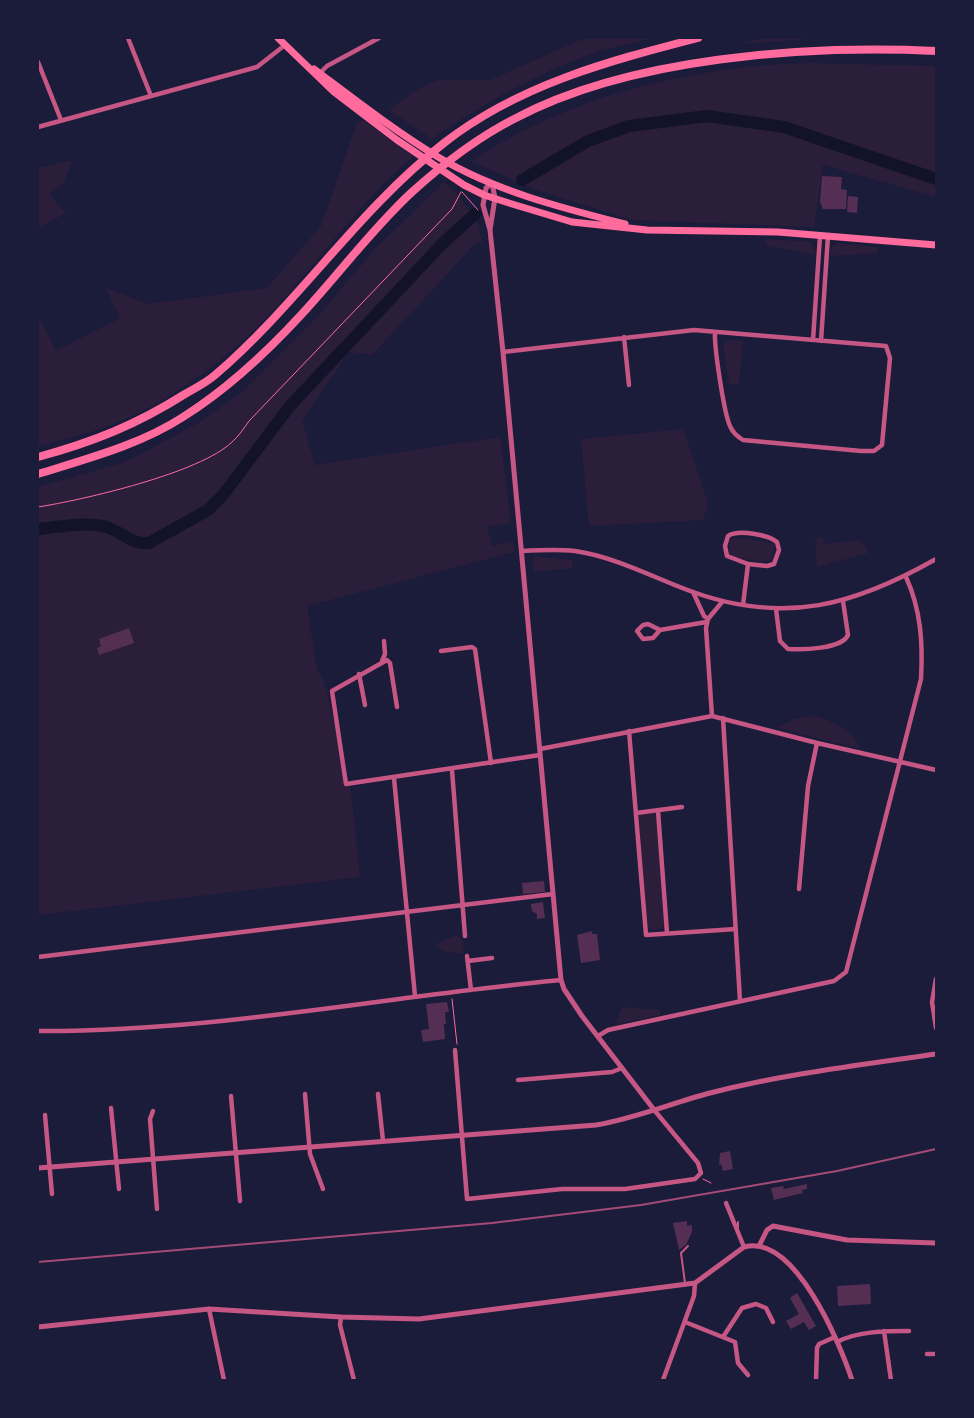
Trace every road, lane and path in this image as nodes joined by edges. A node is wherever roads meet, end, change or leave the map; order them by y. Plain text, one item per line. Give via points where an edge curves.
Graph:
1 (128, 38) edge
2 (278, 38) edge
3 (379, 38) edge
4 (698, 38) edge
5 (285, 45) junction
6 (936, 51) edge
7 (38, 62) edge
8 (318, 75) junction
9 (151, 96) junction
10 (61, 120) junction
11 (38, 127) edge
12 (492, 183) junction
13 (484, 194) junction
14 (495, 198) junction
15 (475, 207) dead end
16 (490, 230) junction
17 (647, 230) junction
18 (824, 236) junction
19 (936, 245) edge
20 (715, 332) junction
21 (624, 337) junction
22 (813, 340) junction
23 (821, 341) junction
24 (503, 352) junction
25 (629, 385) dead end
26 (38, 457) edge
27 (38, 474) edge
28 (38, 507) edge
29 (522, 550) junction
30 (936, 560) edge
31 (748, 564) junction
32 (906, 576) junction
33 (693, 592) junction
34 (842, 601) junction
35 (722, 602) junction
36 (743, 605) junction
37 (776, 608) junction
38 (707, 620) junction
39 (660, 630) junction
40 (384, 641) dead end
41 (441, 651) dead end
42 (383, 661) junction
43 (359, 674) junction
44 (365, 704) dead end
45 (397, 708) dead end
46 (712, 716) junction
47 (723, 718) junction
48 (629, 731) junction
49 (817, 744) junction
50 (540, 752) junction
51 (900, 762) junction
52 (491, 763) junction
53 (452, 770) junction
54 (936, 770) edge
55 (394, 778) junction
56 (682, 807) dead end
57 (658, 811) junction
58 (636, 813) junction
59 (799, 889) dead end
60 (553, 894) junction
61 (464, 904) junction
62 (406, 911) junction
63 (736, 929) junction
64 (667, 933) junction
65 (466, 936) dead end
66 (38, 957) edge
67 (492, 958) dead end
68 (936, 979) edge
69 (561, 980) junction
70 (471, 990) junction
71 (449, 993) junction
72 (415, 996) junction
73 (740, 1001) junction
74 (936, 1028) edge
75 (38, 1031) edge
76 (598, 1036) junction
77 (455, 1050) joint
78 (936, 1054) edge
79 (622, 1068) junction
80 (518, 1080) dead end
81 (305, 1094) dead end
82 (378, 1094) dead end
83 (230, 1096) dead end
84 (111, 1108) dead end
85 (153, 1111) dead end
86 (655, 1111) junction
87 (45, 1114) dead end
88 (462, 1134) junction
89 (382, 1141) junction
90 (310, 1146) junction
91 (236, 1152) junction
92 (154, 1159) junction
93 (117, 1162) junction
94 (50, 1167) junction
95 (38, 1168) edge
96 (699, 1176) junction
97 (711, 1184) dead end
98 (119, 1189) dead end
99 (323, 1189) dead end
100 (52, 1194) dead end
101 (467, 1199) junction
102 (460, 1200) dead end
103 (240, 1201) dead end
104 (726, 1202) dead end
105 (157, 1210) dead end
106 (738, 1222) dead end
107 (738, 1230) junction
108 (936, 1243) edge
109 (688, 1246) dead end
110 (759, 1246) junction
111 (744, 1247) junction
112 (696, 1283) junction
113 (686, 1285) junction
114 (209, 1309) junction
115 (341, 1317) junction
116 (685, 1322) junction
117 (773, 1322) dead end
118 (38, 1328) edge
119 (884, 1331) junction
120 (909, 1331) dead end
121 (723, 1337) junction
122 (836, 1339) junction
123 (927, 1354) dead end
124 (936, 1354) edge
125 (748, 1375) dead end
126 (224, 1380) edge
127 (354, 1380) edge
128 (663, 1380) edge
129 (816, 1380) edge
130 (852, 1380) edge
131 (891, 1380) edge

1 - 9 street
2 - 5 main road
3 - 8 street via 327,66
4 - 26 highway via 582,70 487,114 398,182 282,311 214,376 151,416 86,444
5 - 8 main road
5 - 9 street via 257,66
6 - 27 highway via 819,51 756,56 662,71 590,88 546,104 492,131 411,193 300,316 221,390 182,418 138,440
7 - 10 street
8 - 12 main road via 439,157
8 - 13 main road via 397,140 464,185
9 - 10 street
10 - 11 street
12 - 13 street
12 - 14 street
12 - 17 main road via 559,207
13 - 14 main road
13 - 16 street via 483,205
14 - 16 street
14 - 17 main road via 572,222
15 - 28 path via 461,191 452,209 249,421 232,443 208,457 144,482 76,501
16 - 24 street
17 - 18 main road
18 - 19 main road
18 - 22 street
18 - 23 street
20 - 21 street via 694,330
20 - 22 street
20 - 23 street via 714,345 728,421 735,435 743,440 874,451 884,440 888,350 881,346
21 - 24 street
21 - 25 street
22 - 23 street
24 - 29 street
29 - 33 street via 574,551 605,558
29 - 50 street
30 - 32 street
31 - 31 street via 727,556 726,540 732,534 770,538 778,542 774,564
31 - 36 street
32 - 34 street
32 - 51 street via 919,616 923,644 920,679
33 - 35 street
33 - 38 street
34 - 37 street via 807,608
34 - 37 street via 846,640 839,645 795,650 788,649 780,640
35 - 36 street
35 - 38 street
36 - 37 street
38 - 39 street
38 - 46 street
39 - 39 street via 653,638 643,639 638,634 643,625
40 - 42 street
41 - 52 street via 474,647
42 - 43 street
42 - 45 street via 390,663
43 - 44 street
43 - 55 street via 332,690 345,782
46 - 47 street
46 - 48 street
47 - 49 street
47 - 63 street
48 - 50 street
48 - 58 street
49 - 51 street
49 - 59 street via 808,786
50 - 52 street
50 - 60 street
51 - 54 street
51 - 73 street via 848,966 842,976 834,981
52 - 53 street
53 - 55 street
53 - 61 street
55 - 62 street
56 - 57 street
57 - 58 street
57 - 64 street
58 - 64 street via 645,934
60 - 61 street
60 - 69 street
61 - 62 street
61 - 65 street
62 - 66 street
62 - 72 street
63 - 64 street
63 - 73 street
67 - 70 street via 467,959
68 - 74 street via 932,1002
69 - 70 street
69 - 76 street
70 - 71 street
71 - 72 street
71 - 77 path via 458,1042
72 - 75 street via 201,1024 134,1030
73 - 76 street via 611,1029
76 - 79 street
77 - 88 street
78 - 86 street via 728,1090
79 - 80 street via 612,1072
79 - 86 street
81 - 90 street
82 - 89 street
83 - 91 street
84 - 93 street
85 - 92 street via 150,1119
86 - 88 street via 596,1125
86 - 96 street via 698,1163 701,1168
87 - 94 street
88 - 89 street
88 - 101 street
89 - 90 street
90 - 91 street
90 - 99 street
91 - 92 street
91 - 103 street
92 - 93 street
92 - 105 street
93 - 94 street
93 - 98 street
94 - 95 street
94 - 100 street
96 - 97 path
96 - 101 street via 690,1181 625,1189 562,1189
101 - 102 street
104 - 107 street
106 - 107 lane
107 - 111 street
108 - 110 street via 847,1240 773,1226 767,1230
109 - 113 lane via 680,1253
110 - 111 street
110 - 122 street via 780,1257 797,1273 810,1290
111 - 112 street
112 - 113 street
112 - 116 street
113 - 115 street via 419,1319
114 - 115 street
114 - 118 street
114 - 126 street
115 - 127 street via 340,1325
116 - 121 street
116 - 128 street
117 - 121 street via 766,1308 756,1304 742,1308
119 - 120 street
119 - 122 street
119 - 131 street
121 - 125 street via 735,1342 738,1364
122 - 129 street via 819,1344 817,1348
122 - 130 street
123 - 124 street

